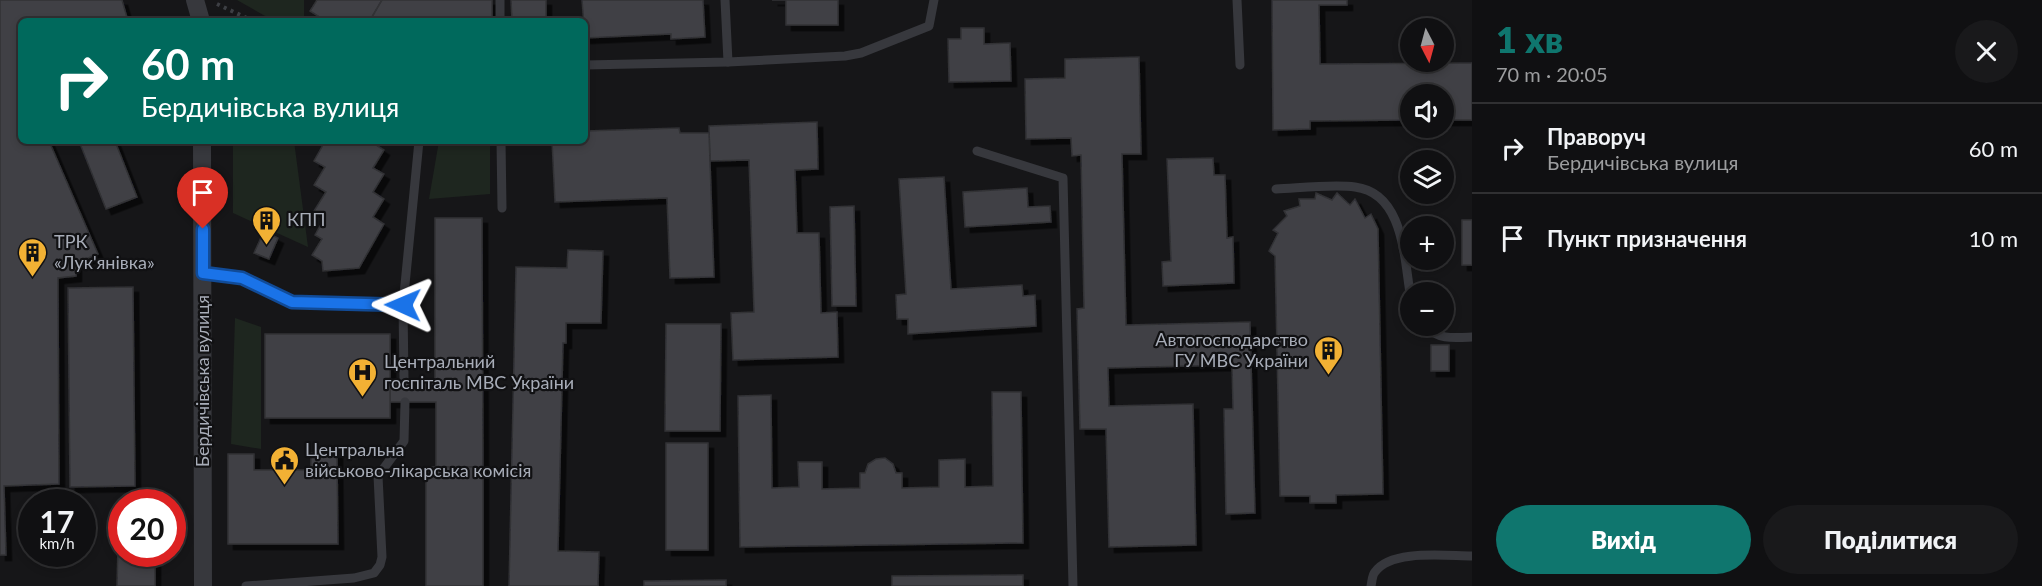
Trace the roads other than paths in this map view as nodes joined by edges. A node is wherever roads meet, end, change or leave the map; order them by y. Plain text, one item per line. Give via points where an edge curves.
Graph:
1 (203, 0) edge
2 (500, 0) edge
3 (725, 0) edge
4 (934, 0) edge
5 (1237, 0) edge
6 (201, 18) edge
7 (500, 18) edge
8 (728, 62) junction
9 (588, 65) edge
10 (1240, 65) dead end
11 (202, 144) edge
12 (419, 144) edge
13 (501, 144) edge
14 (977, 151) dead end
15 (1276, 189) dead end
16 (502, 208) dead end
17 (203, 273) junction
18 (1408, 282) edge
19 (403, 305) junction
20 (1441, 336) edge
21 (1472, 338) edge
22 (404, 380) dead end
23 (405, 402) dead end
24 (1472, 556) edge
25 (203, 586) edge
26 (246, 586) edge
27 (1072, 586) edge
28 (1371, 586) edge

1 - 6 street
2 - 7 lane
3 - 8 lane
4 - 8 lane via 929,26 861,53
5 - 10 lane
8 - 9 lane
11 - 17 street, Бердичівська вулиця
12 - 19 lane
13 - 16 lane
14 - 27 lane via 1064,178
15 - 18 lane via 1355,187 1374,193 1391,210 1400,232
17 - 19 lane via 242,278 292,302
17 - 25 street, Бердичівська вулиця
19 - 22 lane
20 - 21 lane
23 - 26 lane via 404,441 378,476 382,557 374,573
24 - 28 lane via 1412,556 1389,561 1374,573

